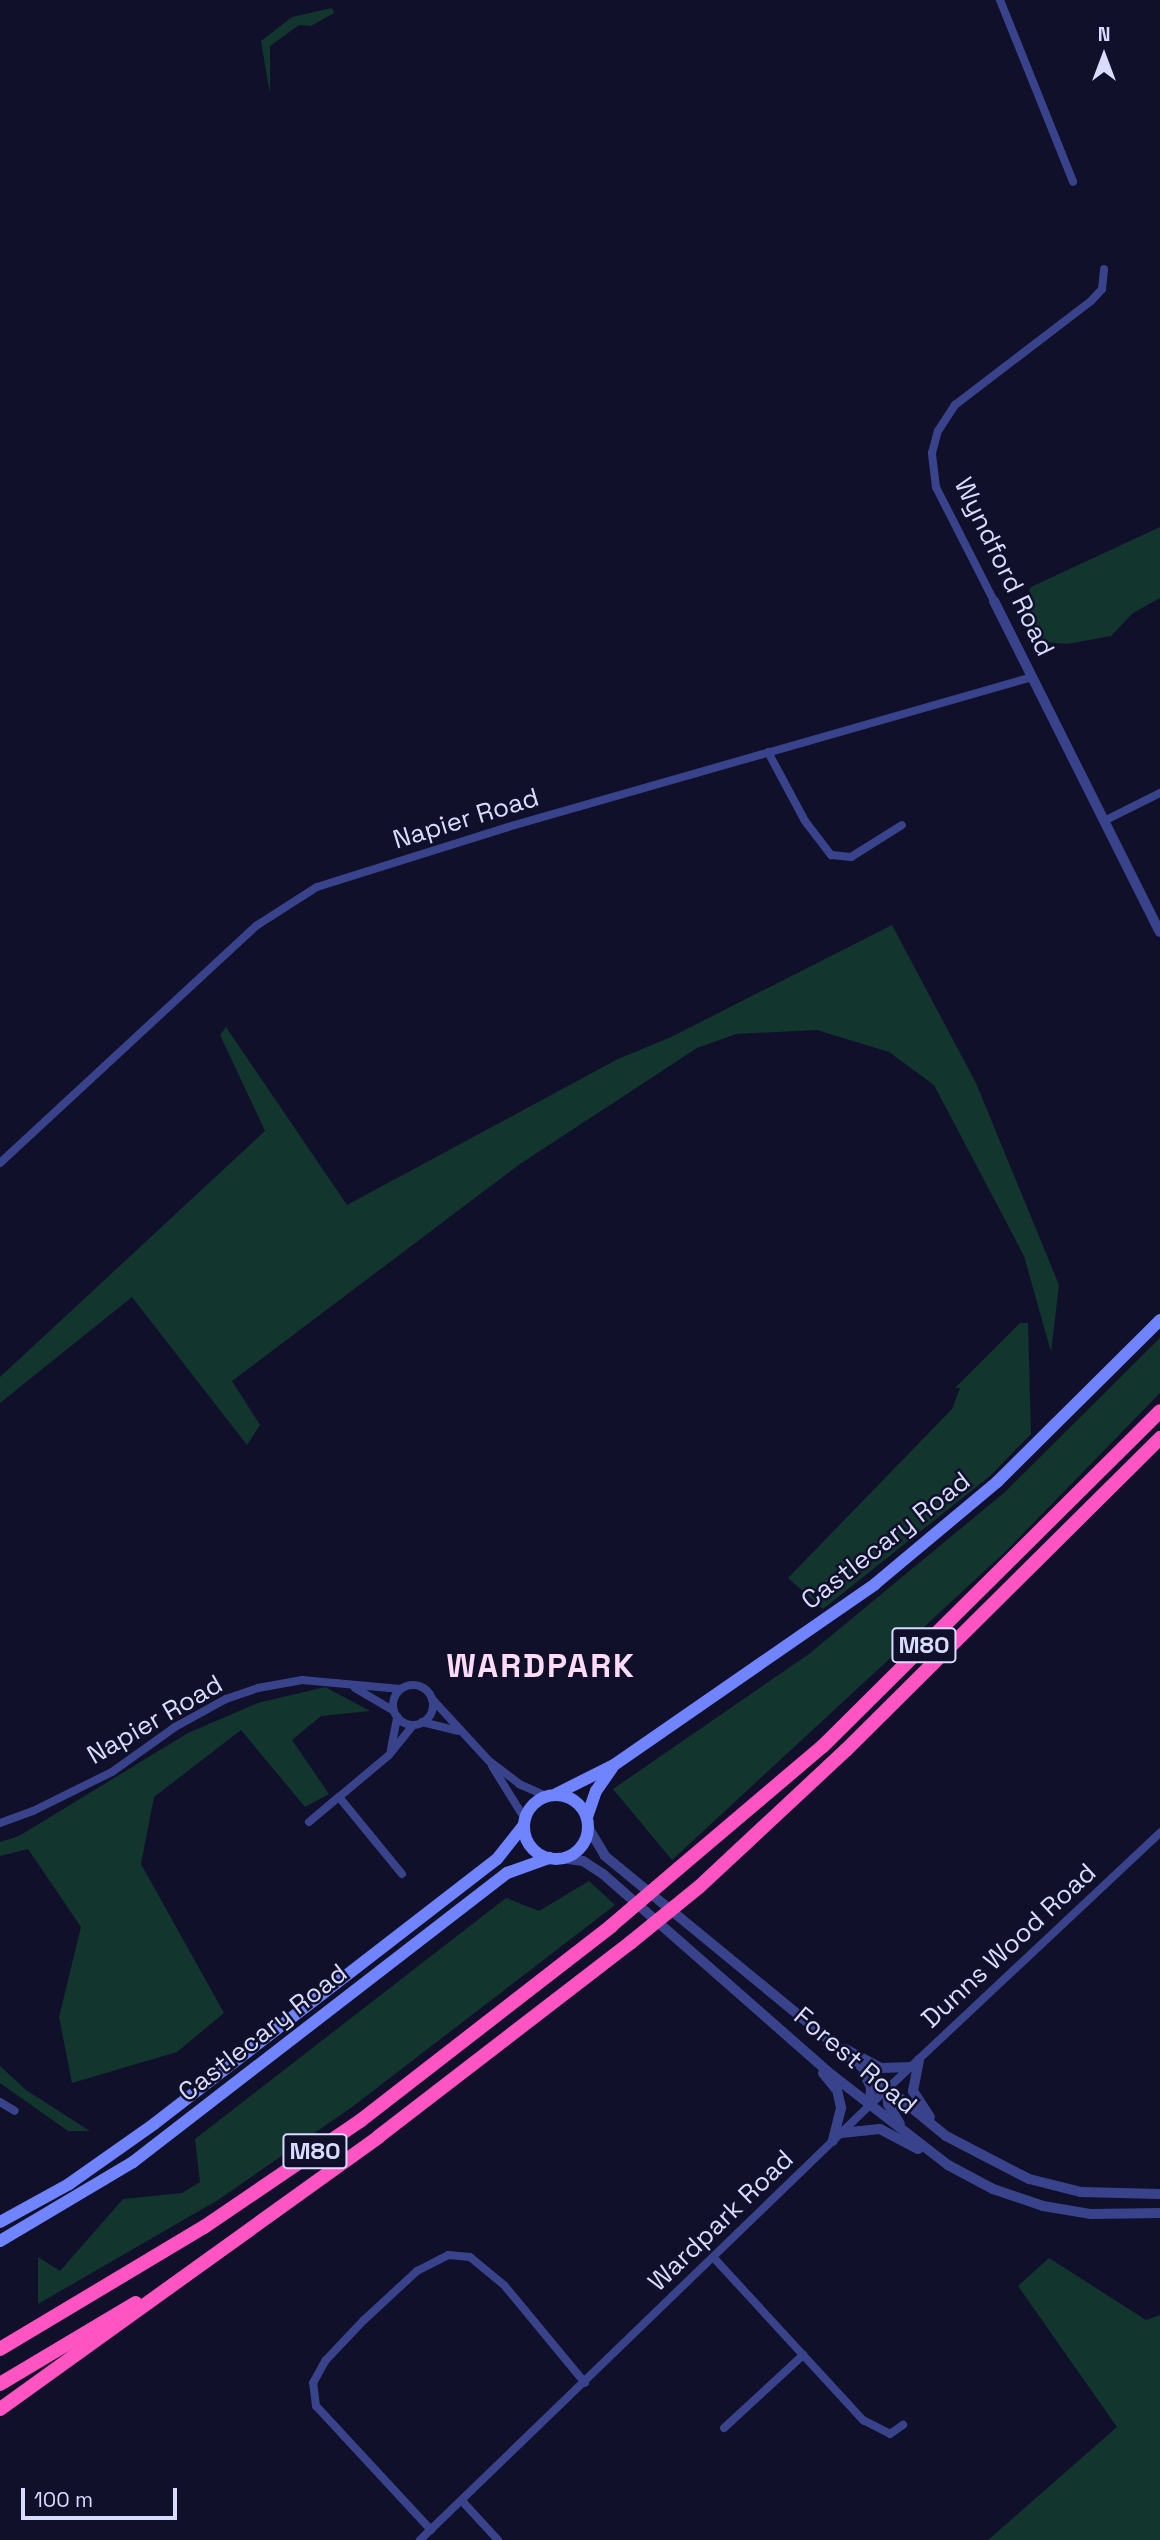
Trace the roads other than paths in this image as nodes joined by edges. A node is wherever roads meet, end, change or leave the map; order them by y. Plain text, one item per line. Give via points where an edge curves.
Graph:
1 (1000, 0) edge
2 (1073, 182) dead end
3 (1104, 269) dead end
4 (994, 601) joint
5 (1032, 677) junction
6 (768, 752) junction
7 (1160, 793) edge
8 (1104, 821) junction
9 (902, 825) dead end
10 (1160, 932) edge
11 (0, 1163) edge
12 (1160, 1320) edge
13 (1160, 1411) edge
14 (1160, 1438) edge
15 (339, 1682) junction
16 (401, 1689) junction
17 (432, 1699) junction
18 (396, 1714) junction
19 (418, 1723) junction
20 (460, 1732) junction
21 (389, 1755) junction
22 (489, 1761) junction
23 (614, 1765) junction
24 (551, 1795) junction
25 (339, 1797) junction
26 (0, 1822) edge
27 (309, 1822) dead end
28 (525, 1822) junction
29 (588, 1823) junction
30 (1160, 1833) edge
31 (556, 1858) junction
32 (402, 1874) dead end
33 (818, 2033) junction
34 (802, 2048) junction
35 (915, 2064) junction
36 (861, 2068) junction
37 (887, 2090) junction
38 (0, 2102) edge
39 (870, 2105) junction
40 (15, 2111) dead end
41 (906, 2133) junction
42 (837, 2137) junction
43 (957, 2142) junction
44 (948, 2165) junction
45 (1160, 2194) edge
46 (1160, 2213) edge
47 (0, 2222) edge
48 (239, 2239) junction
49 (0, 2241) edge
50 (713, 2257) junction
51 (0, 2349) edge
52 (803, 2355) junction
53 (585, 2383) junction
54 (0, 2384) edge
55 (0, 2409) edge
56 (903, 2425) dead end
57 (724, 2428) dead end
58 (462, 2501) junction
59 (431, 2530) junction
60 (420, 2540) edge
61 (498, 2540) edge

1 - 2 street
3 - 4 street, Wyndford Road via 1102,289 1091,301 955,405 938,431 932,453 936,487
4 - 5 street, Wyndford Road
5 - 6 street, Napier Road
5 - 8 street, Wyndford Road
6 - 9 street via 805,821 831,855 850,857
6 - 11 street, Napier Road via 317,887 256,926
7 - 8 street
8 - 10 street, Wyndford Road
12 - 23 main road, Castlecary Road via 997,1482 921,1546 803,1635
13 - 51 highway, M80, bridge via 823,1746 611,1926 359,2121 204,2227
14 - 48 highway, M80, bridge via 846,1750 699,1887
15 - 16 street, Napier Road
15 - 18 street, Napier Road
15 - 26 street, Napier Road via 302,1680 226,1699 175,1727 112,1772
16 - 17 street via 420,1686
16 - 18 street via 393,1701
17 - 19 street via 432,1712
17 - 20 street
18 - 19 street
18 - 21 street
19 - 20 street
19 - 21 street
20 - 22 street
21 - 25 street
22 - 24 street via 519,1784
22 - 28 street
23 - 24 main road, Castlecary Road
23 - 29 main road, Castlecary Road via 596,1791
24 - 28 main road via 534,1803
24 - 29 main road via 573,1799
25 - 27 street
25 - 32 street
28 - 31 main road via 532,1848
28 - 47 main road, Castlecary Road via 497,1859 154,2124 77,2178
29 - 31 main road via 581,1847
29 - 33 street, Forest Road via 605,1856
30 - 35 street, Dunns Wood Road
31 - 34 street, Forest Road via 583,1861 603,1874
31 - 49 main road, Castlecary Road via 507,1873 133,2162
33 - 35 street via 881,2068
33 - 36 street, Forest Road
34 - 39 street, Forest Road
34 - 42 street via 837,2090 841,2108
35 - 37 street, Dunns Wood Road
35 - 43 street via 912,2081 918,2103
36 - 37 street, Forest Road
36 - 39 street via 871,2087
37 - 39 street, Wardpark Road
37 - 41 street via 888,2104
37 - 43 street, Forest Road
38 - 40 street
39 - 41 street, Forest Road
39 - 42 street, Wardpark Road
41 - 44 street, Forest Road
42 - 44 street via 880,2129
42 - 50 street, Wardpark Road
43 - 45 street, Forest Road via 1028,2179 1081,2192
44 - 46 street, Forest Road via 993,2189 1043,2206 1091,2214
48 - 54 highway, M80
48 - 55 highway, M80
50 - 52 street
50 - 53 street, Wardpark Road
52 - 56 street via 863,2420 890,2434
52 - 57 street
53 - 58 street, Wardpark Road
53 - 59 street via 504,2285 470,2256 448,2255 417,2271 364,2320 326,2360 313,2383 316,2406
58 - 59 street, Wardpark Road
58 - 61 street
59 - 60 street, Wardpark Road

